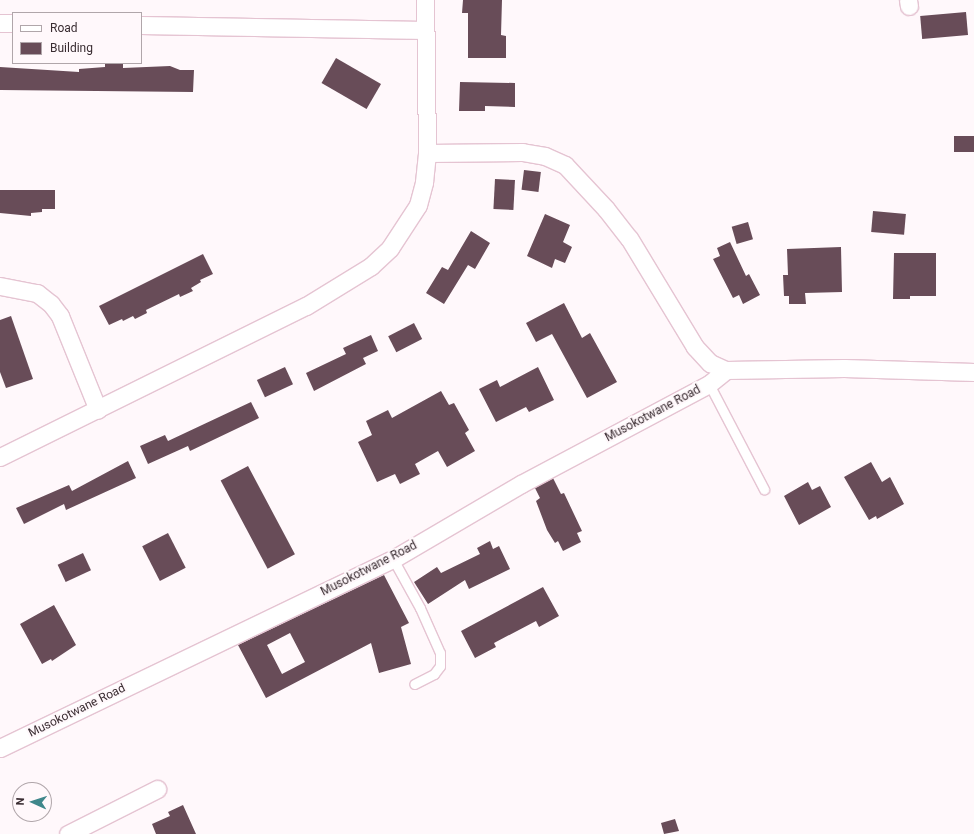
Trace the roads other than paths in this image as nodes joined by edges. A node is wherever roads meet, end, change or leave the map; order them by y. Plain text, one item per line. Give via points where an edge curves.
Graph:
1 (425, 0) edge
2 (0, 23) edge
3 (12, 23) edge
4 (142, 25) edge
5 (424, 30) junction
6 (427, 153) junction
7 (0, 286) edge
8 (726, 370) junction
9 (974, 372) edge
10 (709, 384) junction
11 (98, 410) junction
12 (0, 457) edge
13 (764, 489) dead end
14 (394, 559) junction
15 (414, 684) dead end
16 (0, 748) edge
17 (157, 789) dead end
18 (68, 834) edge

1 - 5 street
2 - 3 street
4 - 5 street
5 - 6 street
6 - 8 street via 522,152 544,156 565,165 629,238 695,347 710,363
6 - 11 street via 418,205 390,248 371,266 306,306
7 - 11 street via 38,293 51,304 60,316
8 - 9 street via 844,368
8 - 10 street, Musokotwane Road
10 - 13 lane
10 - 14 street, Musokotwane Road via 521,484
11 - 12 street
14 - 15 lane via 440,653 440,666 434,674
14 - 16 street, Musokotwane Road
17 - 18 street

